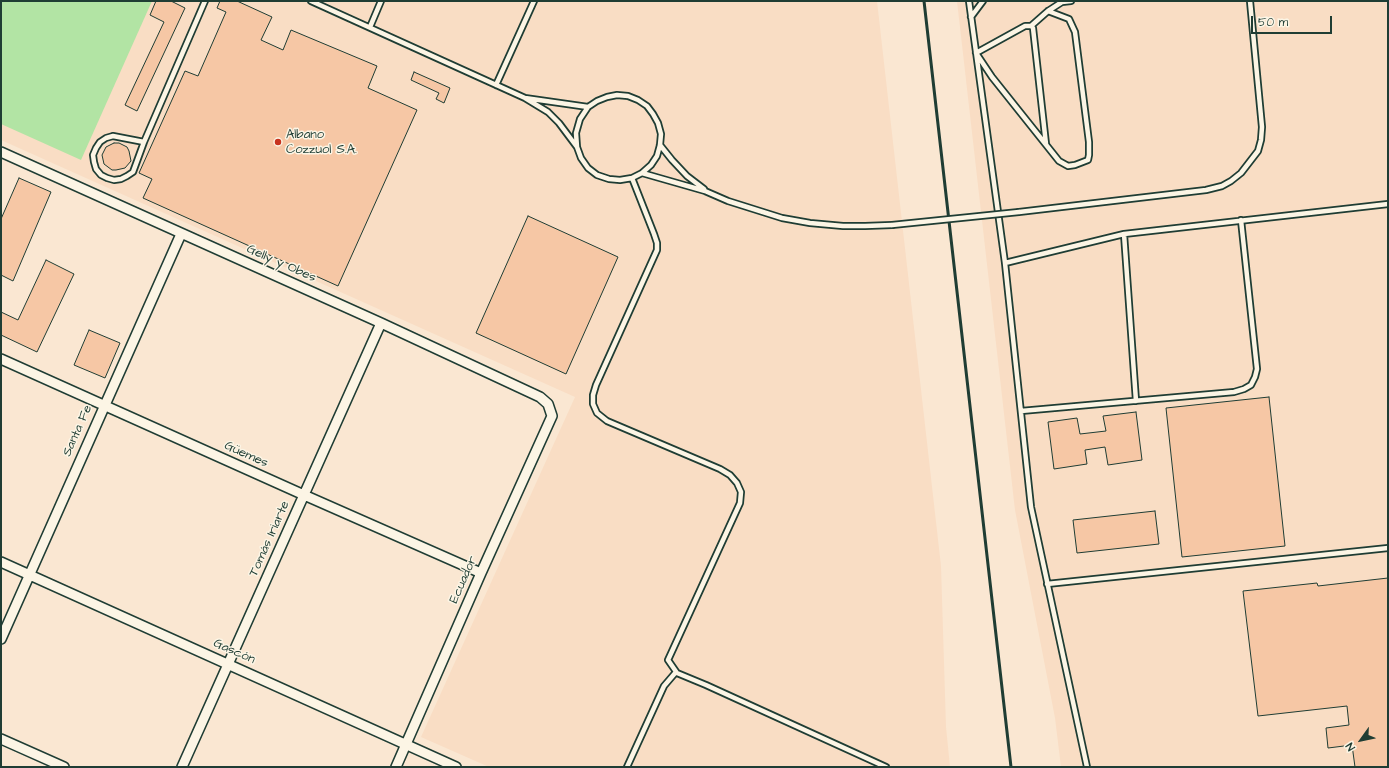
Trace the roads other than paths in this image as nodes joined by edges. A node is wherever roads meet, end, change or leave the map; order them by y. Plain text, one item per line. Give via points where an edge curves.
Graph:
1 (205, 1) edge
2 (311, 1) edge
3 (381, 1) edge
4 (534, 1) edge
5 (969, 1) edge
6 (983, 1) edge
7 (1071, 1) edge
8 (1250, 1) edge
9 (1048, 11) junction
10 (972, 17) junction
11 (1030, 26) junction
12 (370, 27) junction
13 (976, 53) junction
14 (496, 84) junction
15 (525, 98) junction
16 (588, 107) junction
17 (144, 142) junction
18 (1046, 144) junction
19 (660, 145) junction
20 (577, 147) junction
21 (2, 154) edge
22 (642, 173) junction
23 (632, 178) junction
24 (705, 190) junction
25 (1388, 204) edge
26 (1241, 220) junction
27 (181, 234) junction
28 (1124, 234) junction
29 (1005, 263) junction
30 (381, 323) junction
31 (1, 359) edge
32 (1136, 401) junction
33 (548, 404) joint
34 (104, 405) junction
35 (1021, 411) junction
36 (304, 495) junction
37 (1388, 548) edge
38 (1, 562) edge
39 (481, 573) junction
40 (29, 575) junction
41 (1048, 584) junction
42 (1, 639) edge
43 (228, 664) junction
44 (676, 672) junction
45 (1, 738) edge
46 (405, 745) junction
47 (64, 767) edge
48 (182, 767) edge
49 (396, 767) edge
50 (456, 767) edge
51 (627, 767) edge
52 (886, 767) edge
53 (1087, 767) edge

1 - 17 lane
2 - 12 lane
3 - 12 lane
4 - 14 lane
5 - 10 lane
6 - 10 lane
7 - 9 lane via 1062,2
8 - 24 lane, bridge via 1262,127 1261,140 1258,151 1241,173 1222,186 1019,212 865,226 843,226 789,219 728,201
9 - 11 lane
9 - 18 lane via 1069,19 1075,32 1090,155 1088,160 1068,166 1059,161
10 - 13 lane
11 - 13 lane via 1025,26
11 - 18 lane via 1034,32
12 - 14 lane
13 - 18 lane
13 - 29 lane
14 - 15 lane
15 - 16 lane
15 - 20 lane via 548,112
16 - 19 lane via 597,101 617,95 638,100 654,114 661,134
16 - 20 lane via 580,119 576,133
17 - 17 lane via 136,166 127,176 114,180 101,175 96,169 96,148 106,138 121,136
19 - 22 lane via 657,156
19 - 24 lane via 687,176
20 - 23 lane via 588,168 597,175 608,179
21 - 27 street, Gelly y Obes
22 - 23 lane
22 - 24 lane
23 - 44 lane via 654,234 657,250 596,385 593,404 597,413 607,421 720,469 737,483 741,492 740,503 668,660
25 - 26 lane
26 - 28 lane
26 - 32 lane via 1257,369 1251,385 1234,392
27 - 30 street, Gelly y Obes
27 - 34 street, Santa Fe
28 - 29 lane
28 - 32 lane
29 - 35 lane
30 - 33 street, Gelly y Obes via 540,397
30 - 36 street, Tomás Iriarte
31 - 34 street, Güemes
32 - 35 lane
33 - 39 street, Ecuador via 552,416
34 - 36 street, Güemes
34 - 40 street, Santa Fe
35 - 41 lane via 1031,507
36 - 39 street, Güemes
36 - 43 street, Tomás Iriarte
37 - 41 lane
38 - 40 street, Gascón
39 - 46 street, Ecuador
40 - 42 street, Santa Fe
40 - 43 street, Gascón
41 - 53 lane
43 - 46 street, Gascón
43 - 48 street, Tomás Iriarte
44 - 51 lane via 664,686
44 - 52 lane
45 - 47 street
46 - 49 street, Ecuador
46 - 50 street, Gascón

